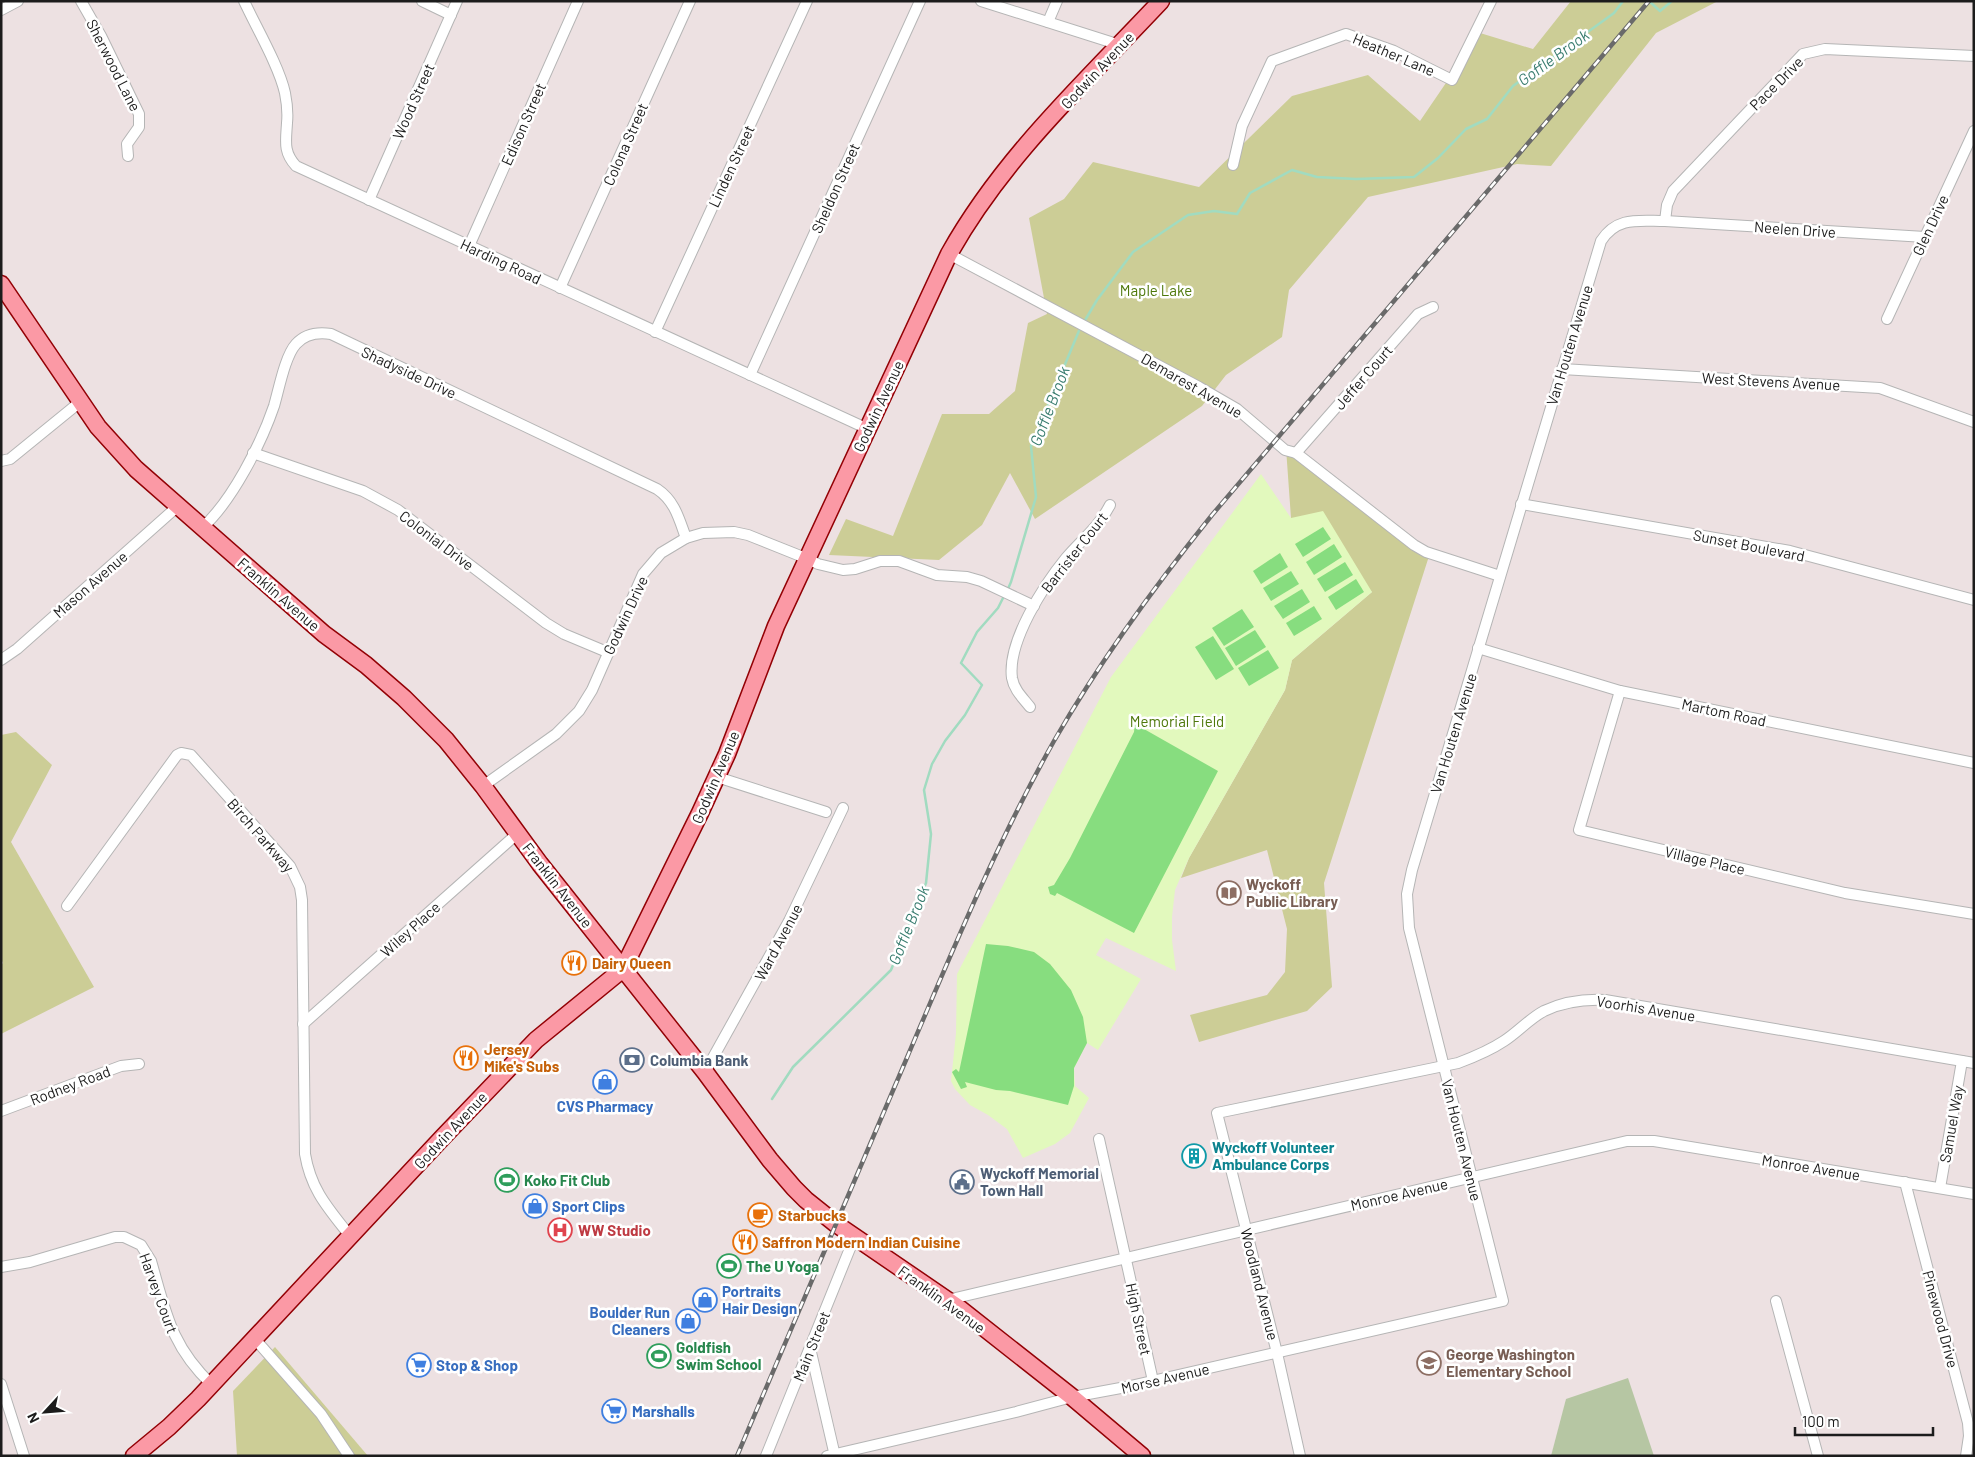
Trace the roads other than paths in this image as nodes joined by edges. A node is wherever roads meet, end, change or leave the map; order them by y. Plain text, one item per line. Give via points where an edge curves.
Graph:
1 (18, 1) edge
2 (81, 1) edge
3 (244, 1) edge
4 (422, 1) edge
5 (457, 1) edge
6 (578, 1) edge
7 (690, 1) edge
8 (807, 1) edge
9 (920, 1) edge
10 (981, 1) edge
11 (1057, 1) edge
12 (1162, 1) edge
13 (1490, 2) edge
14 (1, 10) edge
15 (451, 15) junction
16 (1048, 22) junction
17 (1120, 45) junction
18 (1974, 56) edge
19 (1974, 131) edge
20 (128, 156) dead end
21 (1233, 165) dead end
22 (369, 200) junction
23 (1665, 221) junction
24 (1925, 238) junction
25 (468, 246) junction
26 (949, 254) junction
27 (1, 284) edge
28 (560, 288) junction
29 (1433, 307) dead end
30 (1887, 319) dead end
31 (655, 332) junction
32 (1562, 369) junction
33 (750, 375) junction
34 (80, 402) junction
35 (1974, 422) edge
36 (868, 429) junction
37 (1296, 452) junction
38 (253, 453) junction
39 (1, 461) edge
40 (1521, 504) junction
41 (1110, 505) dead end
42 (178, 506) junction
43 (202, 528) junction
44 (686, 538) junction
45 (808, 558) junction
46 (1500, 576) junction
47 (1974, 600) edge
48 (1034, 606) junction
49 (1478, 648) junction
50 (607, 652) junction
51 (1, 660) edge
52 (1620, 691) junction
53 (1030, 707) dead end
54 (1974, 763) edge
55 (717, 777) junction
56 (483, 786) junction
57 (843, 808) dead end
58 (826, 812) dead end
59 (518, 833) junction
60 (67, 906) dead end
61 (1974, 914) edge
62 (624, 969) junction
63 (303, 1024) junction
64 (1962, 1061) junction
65 (1974, 1063) edge
66 (139, 1064) dead end
67 (1444, 1065) junction
68 (705, 1072) junction
69 (1, 1111) edge
70 (1217, 1113) joint
71 (1099, 1139) dead end
72 (1472, 1177) junction
73 (1905, 1182) junction
74 (1940, 1188) junction
75 (1974, 1194) edge
76 (1247, 1230) junction
77 (350, 1236) junction
78 (855, 1236) junction
79 (1126, 1258) junction
80 (1, 1267) edge
81 (947, 1300) junction
82 (1503, 1301) joint
83 (1776, 1301) dead end
84 (254, 1338) junction
85 (810, 1348) junction
86 (1277, 1352) junction
87 (1153, 1381) junction
88 (1, 1384) edge
89 (212, 1385) junction
90 (1072, 1397) junction
91 (832, 1455) edge
92 (24, 1456) edge
93 (134, 1456) edge
94 (349, 1456) edge
95 (766, 1456) edge
96 (1142, 1456) edge
97 (1300, 1456) edge
98 (1818, 1456) edge
99 (1966, 1456) edge

1 - 14 street
2 - 20 street, Sherwood Lane via 139,114 139,127 126,144
3 - 22 street, Harding Road via 284,90 287,122 284,144 289,159 299,168
4 - 15 street
5 - 15 street, Wood Street
6 - 25 street, Edison Street
7 - 28 street, Colona Street
8 - 31 street, Linden Street
9 - 33 street, Sheldon Street
10 - 16 street
11 - 16 street
12 - 17 main road, Godwin Avenue
13 - 21 street, Heather Lane via 1452,80 1394,51 1346,34 1272,61 1242,126
15 - 22 street, Wood Street
16 - 17 street
17 - 26 main road, Godwin Avenue via 1002,172
18 - 23 street, Pace Drive via 1825,49 1803,54 1673,190
19 - 24 street, Glen Drive
22 - 25 street, Harding Road
23 - 24 street, Neelen Drive
23 - 32 street, Van Houten Avenue via 1627,221 1607,231 1601,241
24 - 30 street, Glen Drive
25 - 28 street, Harding Road
26 - 36 main road, Godwin Avenue
26 - 37 street, Demarest Avenue via 1199,387 1237,409 1285,450
27 - 34 main road, Franklin Avenue
28 - 31 street, Harding Road
29 - 37 street, Jeffer Court via 1418,314
31 - 33 street, Harding Road
32 - 35 street, West Stevens Avenue via 1880,388
32 - 40 street, Van Houten Avenue
33 - 36 street, Harding Road
34 - 39 street via 10,459
34 - 42 main road, Franklin Avenue via 116,448
36 - 45 main road, Godwin Avenue
37 - 46 street, Demarest Avenue via 1414,545 1426,552
38 - 43 street, Shadyside Drive via 224,505
38 - 44 street, Shadyside Drive via 272,413 292,349 305,337 331,334 657,489 675,507
38 - 50 street, Colonial Drive via 379,499 546,623
40 - 46 street, Van Houten Avenue
40 - 47 street, Sunset Boulevard via 1790,551
41 - 48 street, Barrister Court via 1096,528 1051,578
42 - 43 main road, Franklin Avenue
42 - 51 street, Mason Avenue
43 - 56 main road, Franklin Avenue via 324,634 404,698 446,740
44 - 45 street, Godwin Drive via 703,533 734,532
44 - 50 street, Godwin Drive via 661,554 643,574
45 - 48 street, Godwin Drive via 829,568 843,570 880,561 899,561 937,575 982,581
45 - 55 main road, Godwin Avenue via 776,626
46 - 49 street, Van Houten Avenue
48 - 53 street, Barrister Court via 1020,635 1012,669 1015,687
49 - 52 street, Martom Road
49 - 67 street, Van Houten Avenue via 1407,894 1409,928
50 - 56 street, Godwin Drive via 592,690 579,711 556,734
52 - 54 street, Martom Road
52 - 61 street, Village Place via 1579,830 1845,892
55 - 58 street
55 - 62 main road, Godwin Avenue
56 - 59 main road, Franklin Avenue
57 - 68 street, Ward Avenue via 790,921
59 - 62 main road, Franklin Avenue
59 - 63 street, Wiley Place
60 - 63 street, Birch Parkway via 177,755 187,753 296,876 302,900
62 - 68 main road, Franklin Avenue
62 - 77 main road, Godwin Avenue via 536,1040
63 - 77 street, Birch Parkway via 304,1154 307,1168 320,1198
64 - 65 street, Voorhis Avenue
64 - 67 street, Voorhis Avenue via 1605,1000 1589,1000 1566,1003 1544,1011 1490,1050
64 - 74 street, Samuel Way
66 - 69 street, Rodney Road via 121,1066
67 - 70 street, Voorhis Avenue
67 - 72 street, Van Houten Avenue
68 - 78 main road, Franklin Avenue via 794,1188
70 - 76 street, Woodland Avenue
71 - 79 street, High Street
72 - 73 street, Monroe Avenue via 1619,1142 1654,1140
72 - 76 street, Monroe Avenue
72 - 82 street, Van Houten Avenue
73 - 74 street, Monroe Avenue
73 - 99 street, Pinewood Drive via 1968,1423
74 - 75 street, Monroe Avenue
76 - 79 street, Monroe Avenue
76 - 86 street, Woodland Avenue
77 - 84 main road, Godwin Avenue
78 - 81 main road, Franklin Avenue
78 - 85 street, Main Street
79 - 81 street, Monroe Avenue
79 - 87 street, High Street
80 - 89 street, Harvey Court via 30,1262 115,1237 133,1240 141,1245 151,1261 177,1342
81 - 90 main road, Franklin Avenue
82 - 86 street, Morse Avenue
83 - 98 street
84 - 89 main road, Godwin Avenue
84 - 94 street via 321,1414
85 - 91 street
85 - 95 street, Main Street
86 - 87 street, Morse Avenue
86 - 97 street, Woodland Avenue
87 - 90 street, Morse Avenue
88 - 92 street
89 - 93 main road, Godwin Avenue
90 - 91 street, Morse Avenue
90 - 96 main road, Franklin Avenue

